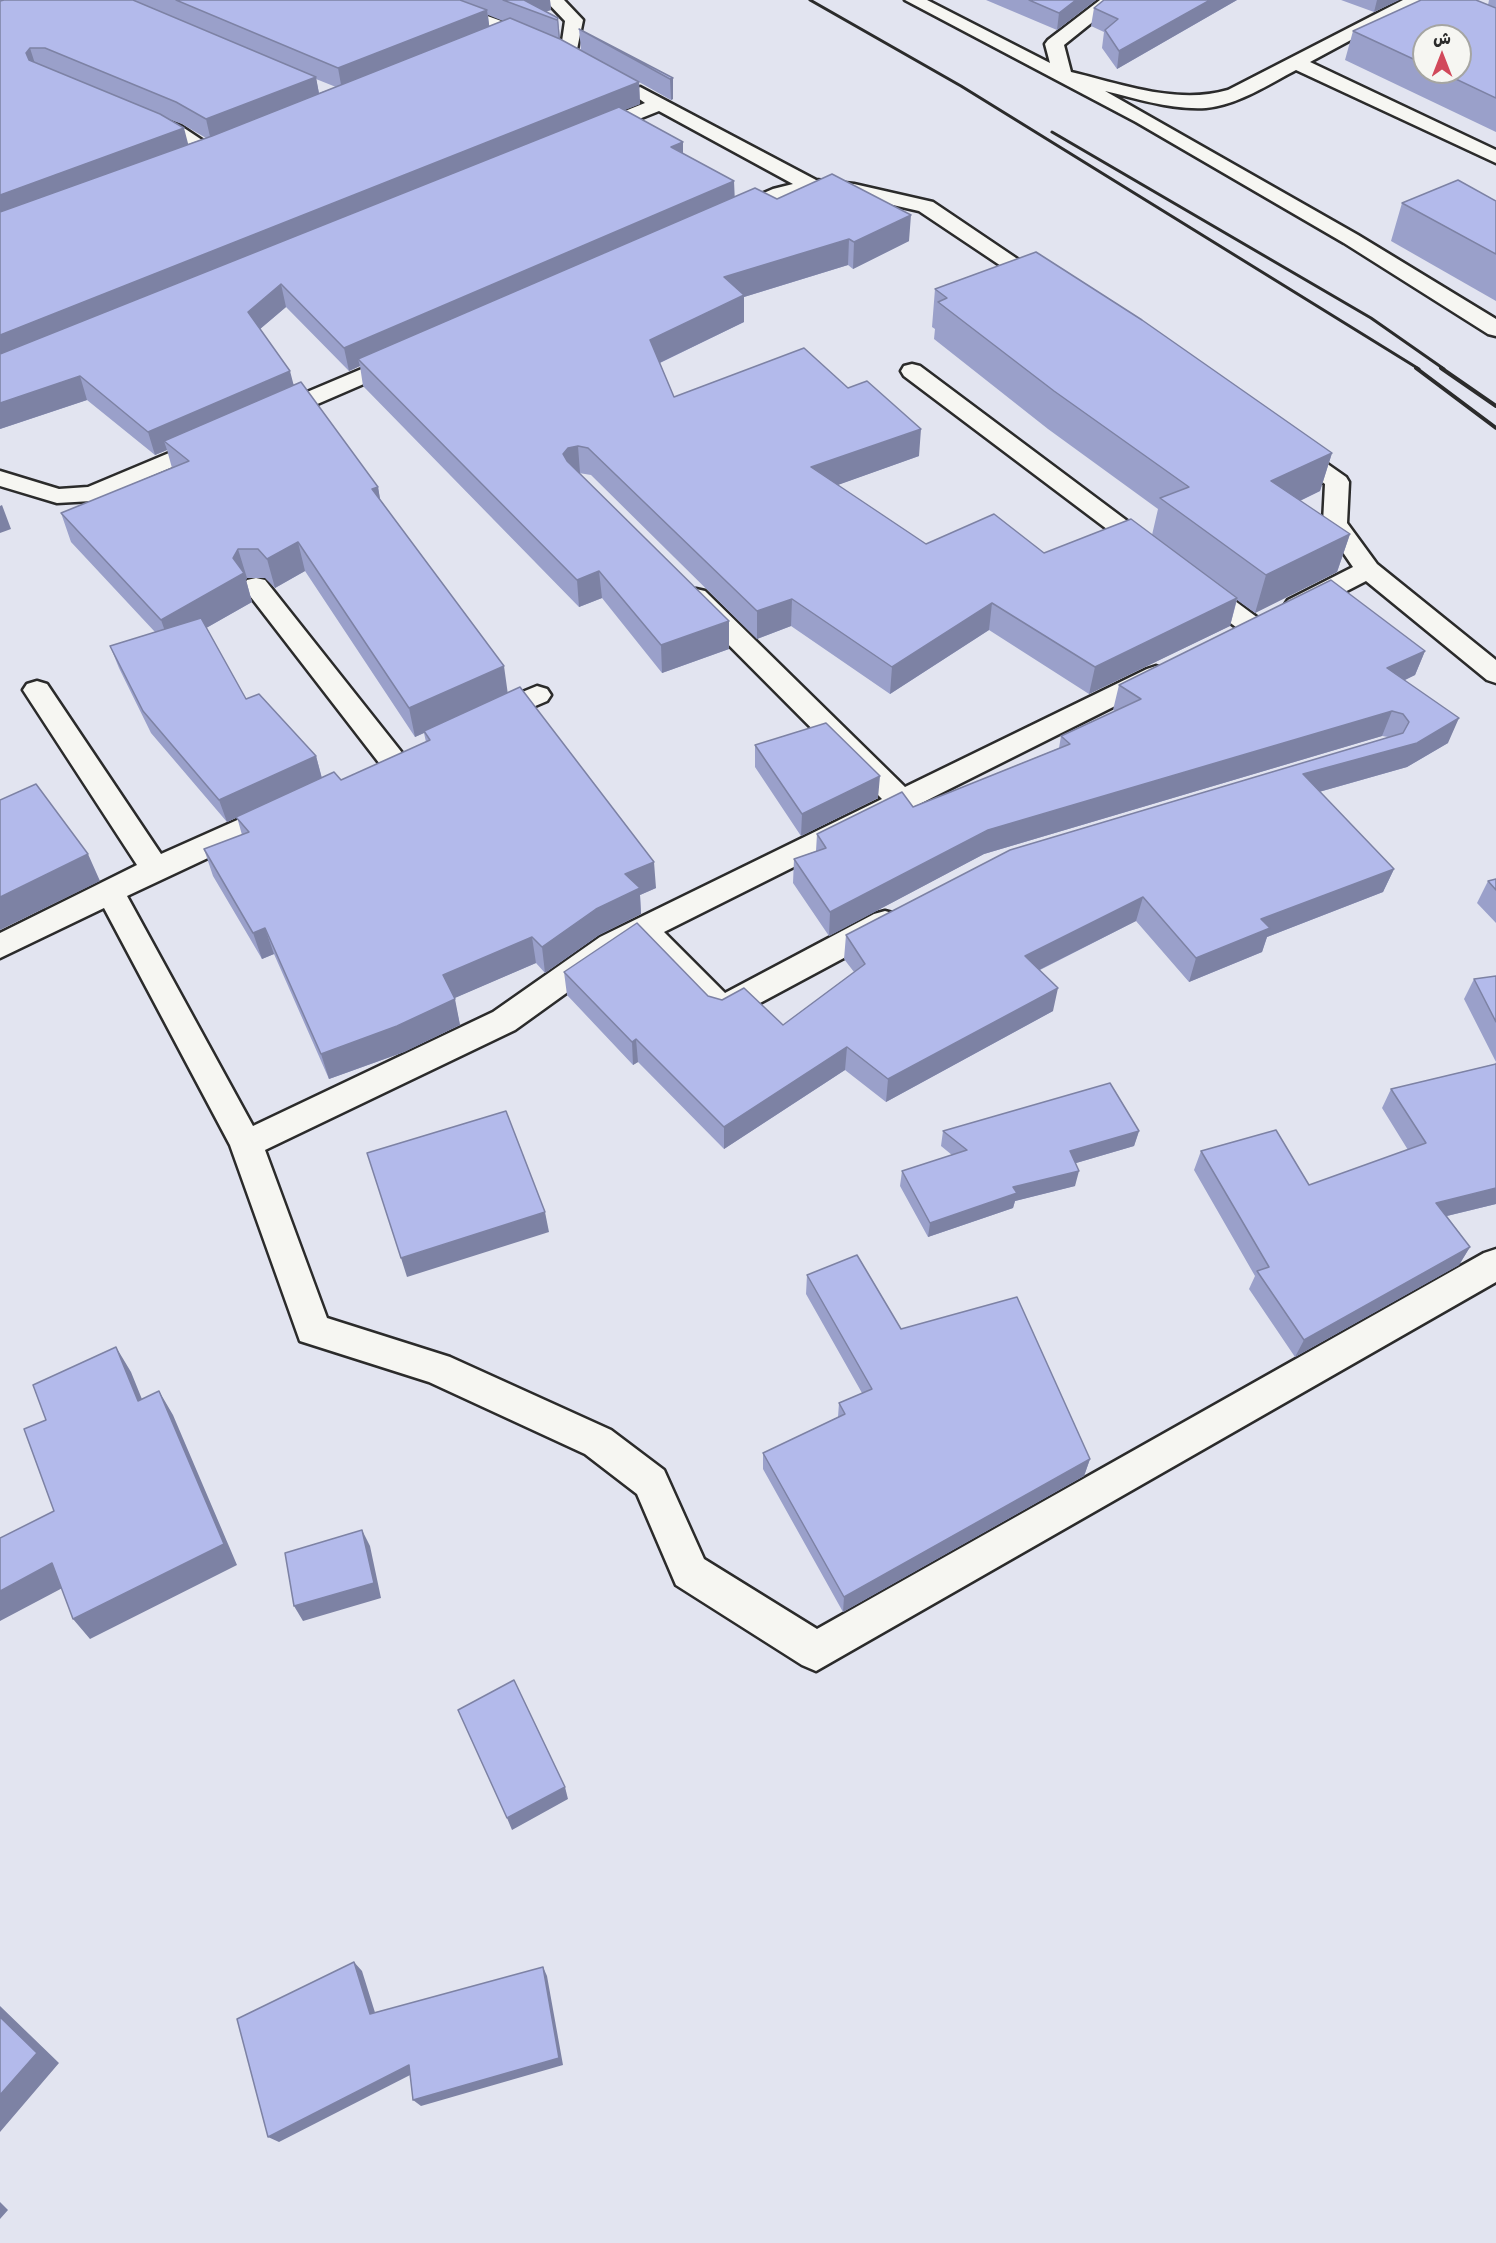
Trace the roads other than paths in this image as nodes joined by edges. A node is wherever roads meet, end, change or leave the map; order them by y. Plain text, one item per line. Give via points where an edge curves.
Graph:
1 (427, 0) edge
2 (554, 0) edge
3 (914, 0) edge
4 (1111, 0) edge
5 (1423, 2) edge
6 (512, 31) junction
7 (531, 39) edge
8 (550, 47) edge
9 (469, 48) edge
10 (569, 55) junction
11 (1297, 63) junction
12 (589, 66) edge
13 (1063, 76) junction
14 (620, 82) edge
15 (660, 104) junction
16 (131, 112) edge
17 (572, 140) edge
18 (232, 143) edge
19 (210, 152) junction
20 (1496, 157) edge
21 (188, 160) edge
22 (811, 186) junction
23 (715, 222) edge
24 (1063, 297) edge
25 (1496, 329) edge
26 (420, 351) edge
27 (912, 371) dead end
28 (256, 423) edge
29 (234, 432) edge
30 (1269, 434) edge
31 (0, 478) edge
32 (1368, 570) junction
33 (681, 583) edge
34 (256, 586) edge
35 (1253, 627) junction
36 (1221, 643) edge
37 (1178, 664) edge
38 (1496, 674) edge
39 (37, 690) dead end
40 (537, 695) dead end
41 (465, 728) edge
42 (393, 761) edge
43 (307, 800) edge
44 (902, 801) junction
45 (155, 869) junction
46 (110, 892) junction
47 (911, 909) edge
48 (643, 929) junction
49 (0, 947) edge
50 (246, 1144) junction
51 (1496, 1264) edge

1 - 6 street
2 - 10 street via 574,20
3 - 13 street
4 - 13 street via 1054,44
5 - 11 street
6 - 7 street
6 - 9 street
8 - 10 street
10 - 12 street
11 - 13 street via 1235,94 1208,102 1178,102
11 - 20 street
13 - 25 street via 1351,239
14 - 15 street
15 - 17 street
15 - 22 street
16 - 19 street via 174,130
18 - 19 street
19 - 21 street
22 - 23 street via 780,193
22 - 24 street via 854,190 926,206
26 - 28 street
27 - 35 street
29 - 31 street via 92,494 57,496
30 - 32 street via 1337,483 1335,523
32 - 35 street
32 - 38 street
33 - 44 street
34 - 42 street
35 - 36 street
37 - 44 street
39 - 45 street
40 - 41 street
43 - 45 street
44 - 48 street
45 - 46 street
46 - 49 street
46 - 50 street
47 - 48 street via 722,1009
48 - 50 street via 611,945 504,1022
50 - 51 street via 313,1330 437,1368 598,1442 651,1482 690,1572 816,1651

